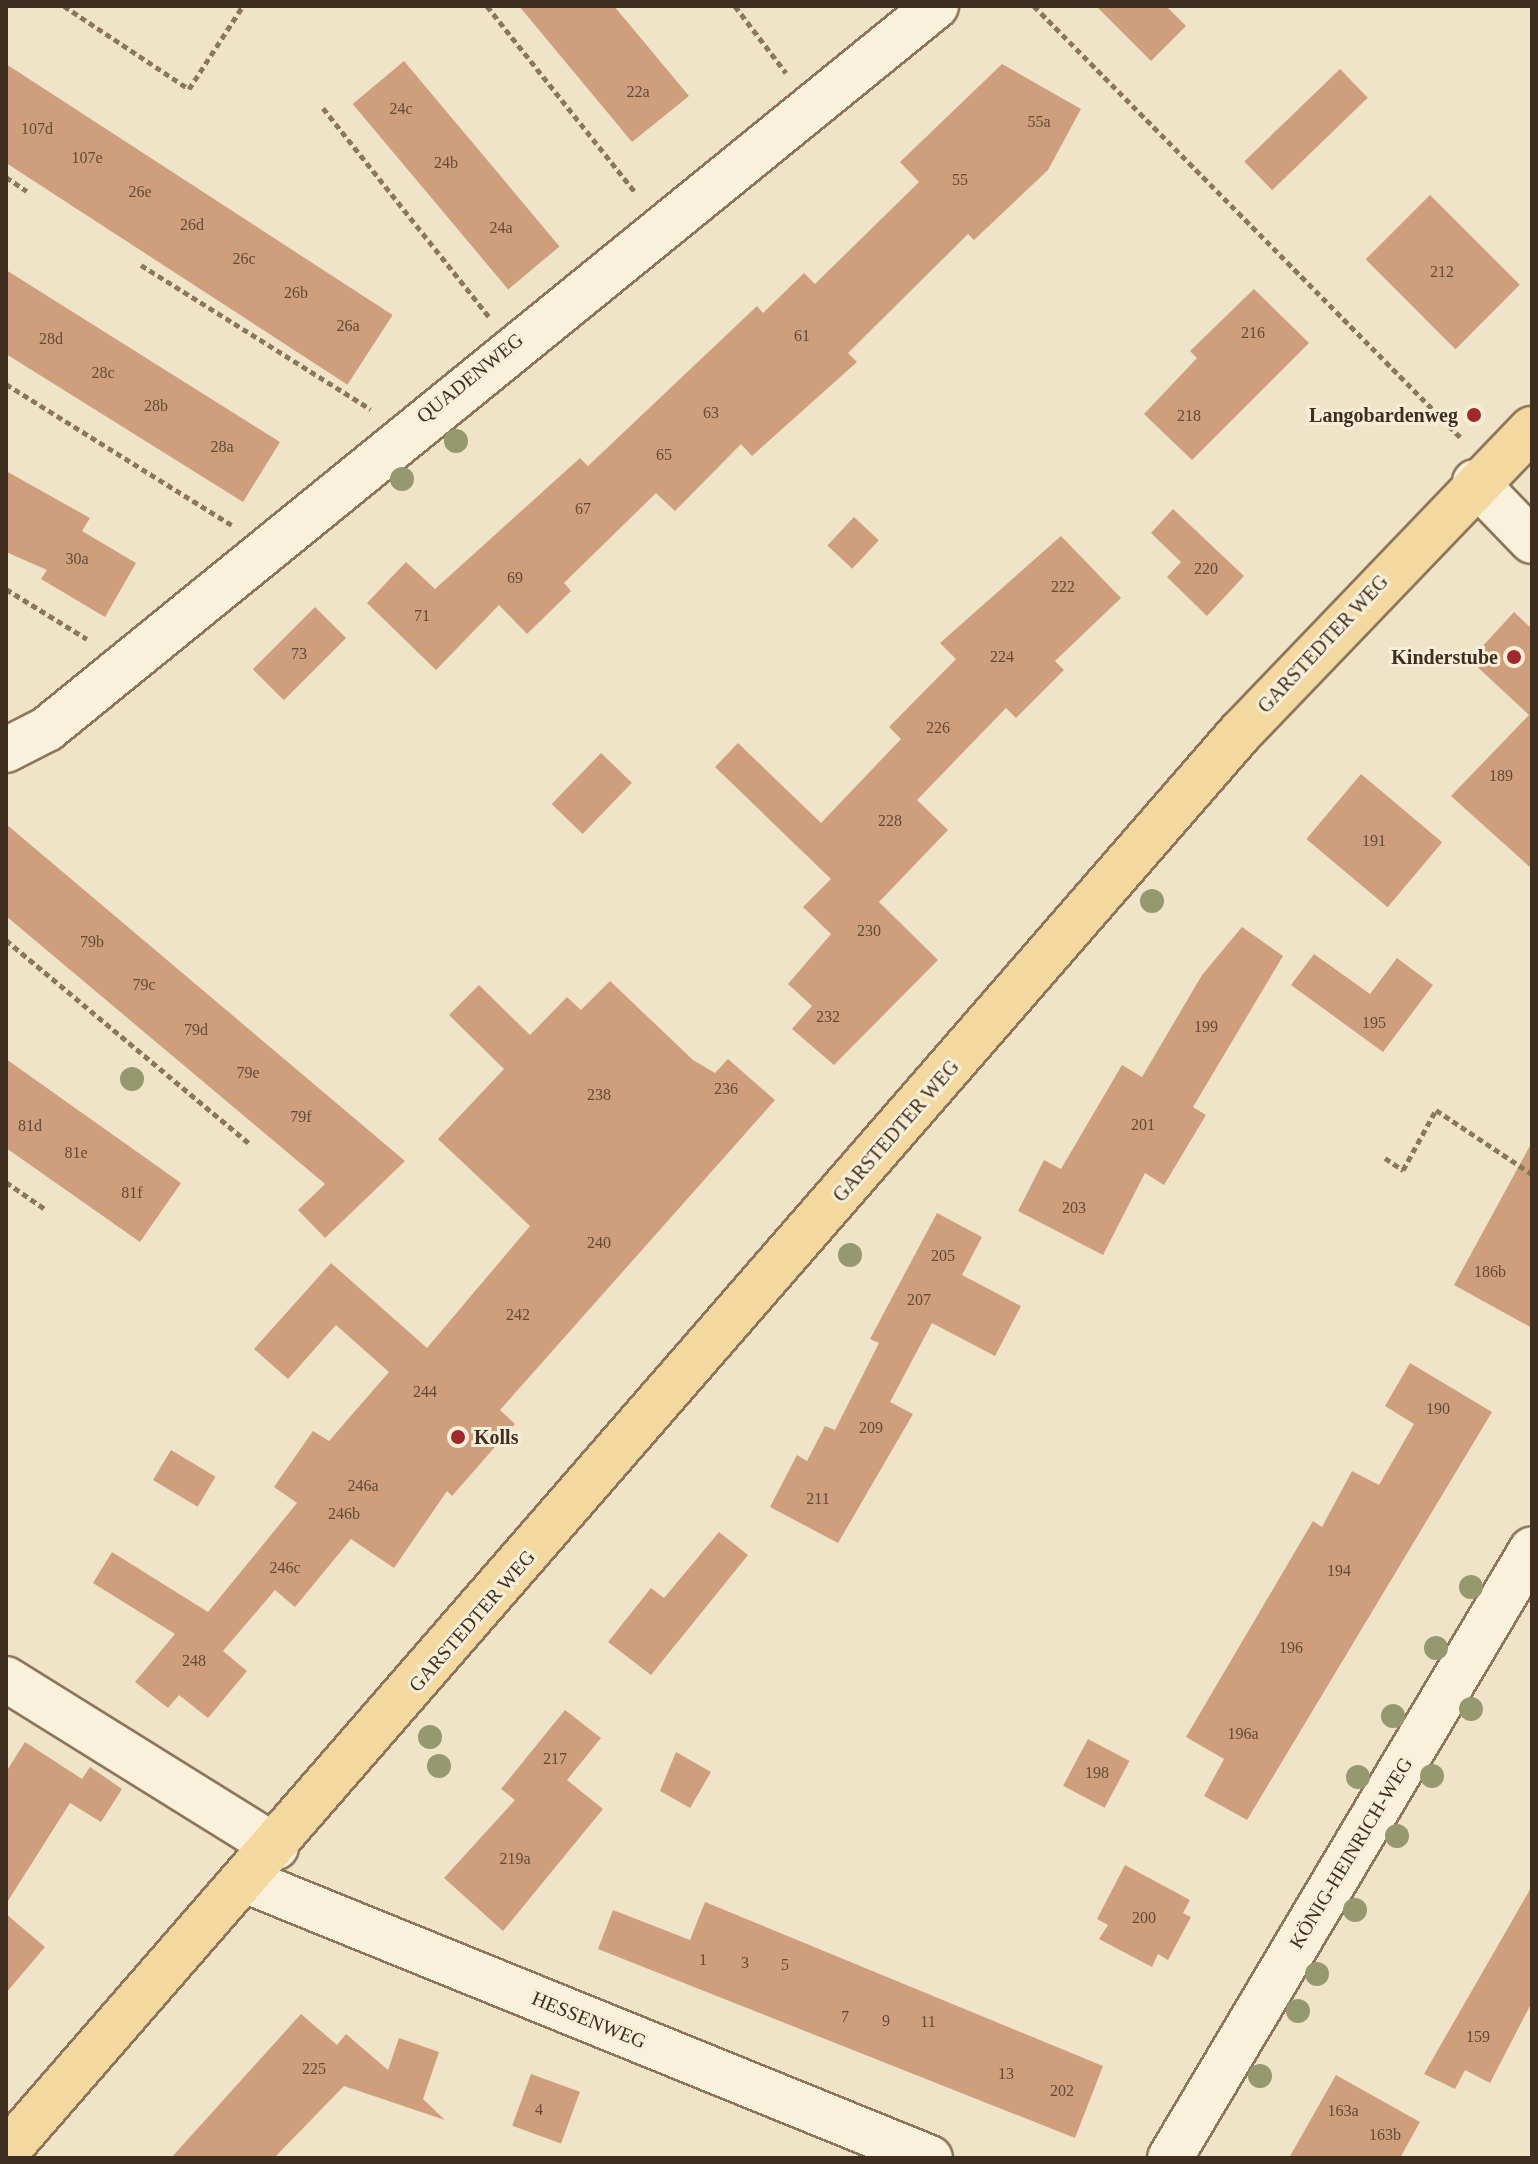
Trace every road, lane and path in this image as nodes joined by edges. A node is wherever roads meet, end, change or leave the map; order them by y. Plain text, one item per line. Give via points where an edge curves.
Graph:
1 (64, 6) edge
2 (243, 6) edge
3 (487, 6) edge
4 (735, 6) edge
5 (936, 6) edge
6 (1034, 6) edge
7 (811, 106) junction
8 (323, 108) dead end
9 (6, 177) edge
10 (27, 191) dead end
11 (662, 226) junction
12 (141, 265) dead end
13 (511, 345) junction
14 (6, 384) edge
15 (1532, 429) edge
16 (406, 431) junction
17 (1482, 474) junction
18 (1532, 541) edge
19 (267, 547) junction
20 (6, 589) edge
21 (125, 663) junction
22 (6, 750) edge
23 (6, 940) edge
24 (250, 1144) dead end
25 (1385, 1158) dead end
26 (1532, 1174) edge
27 (6, 1182) edge
28 (45, 1209) dead end
29 (1532, 1549) edge
30 (6, 1679) edge
31 (276, 1847) junction
32 (247, 1881) junction
33 (6, 2152) edge
34 (930, 2158) edge
35 (1170, 2158) edge

1 - 2 path via 189,89
3 - 11 path
4 - 7 path
5 - 7 street, QUADENWEG
6 - 17 path
7 - 11 street, QUADENWEG
8 - 13 path
9 - 10 path
11 - 13 street, QUADENWEG
12 - 16 path
13 - 16 street, QUADENWEG
14 - 19 path
15 - 17 main road, GARSTEDTER WEG
16 - 19 street, QUADENWEG
17 - 18 street
17 - 31 main road, GARSTEDTER WEG via 1241,732
19 - 21 street, QUADENWEG
20 - 21 path
21 - 22 street, QUADENWEG via 47,729
23 - 24 path
25 - 26 path via 1403,1170 1436,1110
27 - 28 path
29 - 35 street, KÖNIG-HEINRICH-WEG
30 - 31 street
31 - 32 main road, GARSTEDTER WEG
32 - 33 main road, GARSTEDTER WEG
32 - 34 street, HESSENWEG

